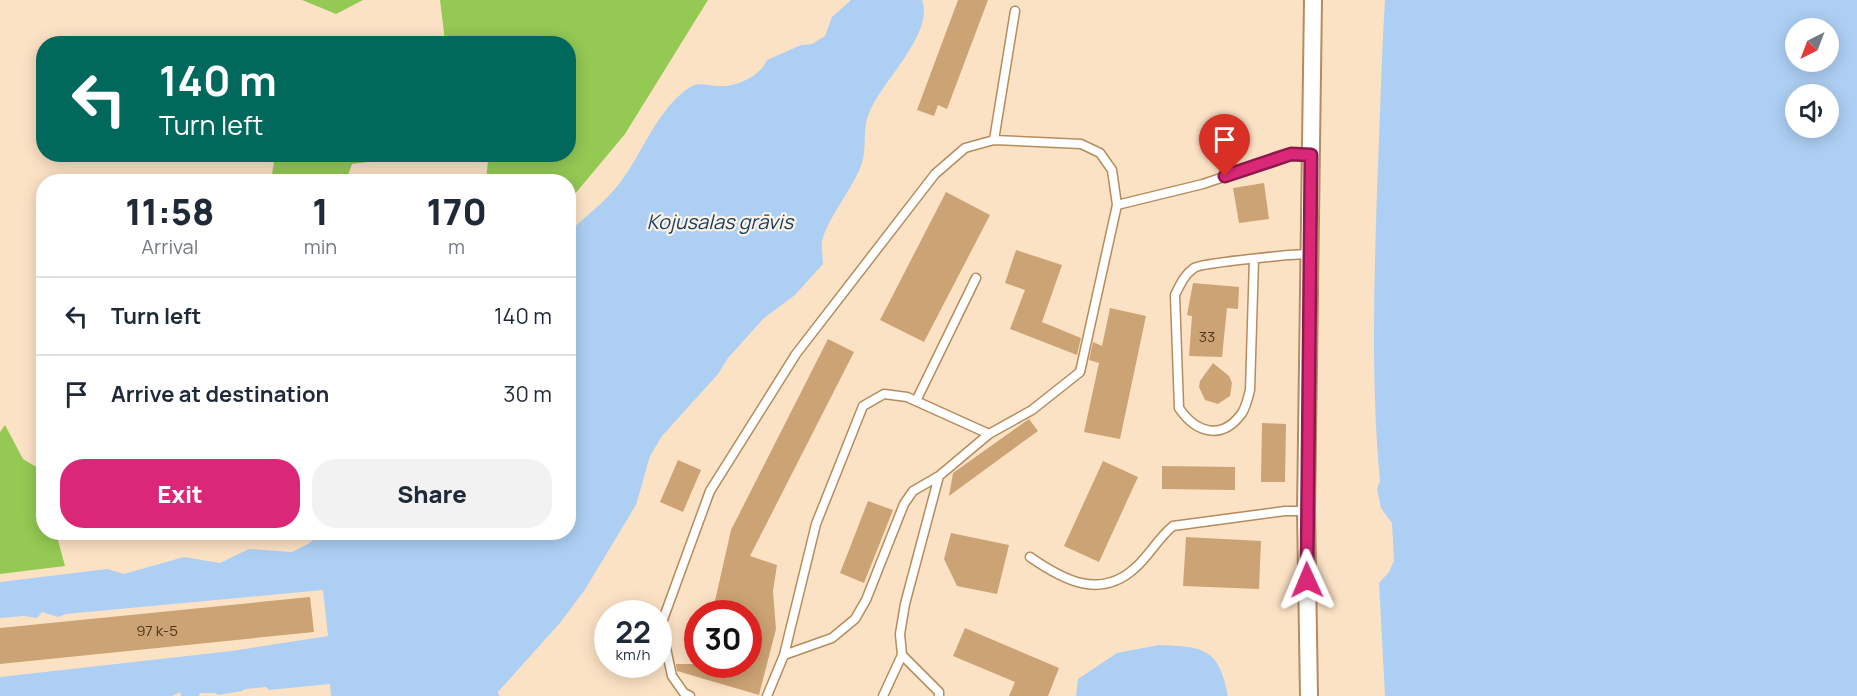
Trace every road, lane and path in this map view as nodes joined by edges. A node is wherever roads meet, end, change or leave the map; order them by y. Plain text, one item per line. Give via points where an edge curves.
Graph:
1 (1313, 0) edge
2 (1015, 11) dead end
3 (993, 140) junction
4 (1311, 155) junction
5 (1117, 206) junction
6 (1309, 254) junction
7 (1254, 259) junction
8 (976, 278) dead end
9 (916, 401) junction
10 (989, 434) junction
11 (939, 476) junction
12 (1306, 511) junction
13 (1030, 557) dead end
14 (784, 655) junction
15 (902, 655) junction
16 (690, 696) edge
17 (767, 696) edge
18 (883, 696) edge
19 (939, 696) edge
20 (1310, 696) edge

1 - 4 street
2 - 3 lane
3 - 5 lane via 1081,144 1100,153 1112,170
3 - 16 lane via 965,148 935,174 796,354 710,491 661,625 672,676
4 - 5 lane via 1291,154 1203,184
4 - 6 street
5 - 10 lane via 1080,372 1032,410
6 - 7 lane
6 - 12 street
7 - 7 lane via 1250,390 1243,411 1233,423 1217,431 1201,430 1188,422 1179,408 1175,295 1182,280 1195,267
8 - 9 lane
9 - 10 lane
9 - 14 lane via 884,394 863,406 816,524
10 - 11 lane
11 - 14 lane via 913,491 904,504 855,620 832,638
11 - 15 lane via 905,604 900,634
12 - 13 lane via 1173,526 1136,567 1115,583 1087,584 1059,577
12 - 20 street
14 - 17 lane
15 - 18 lane
15 - 19 lane

